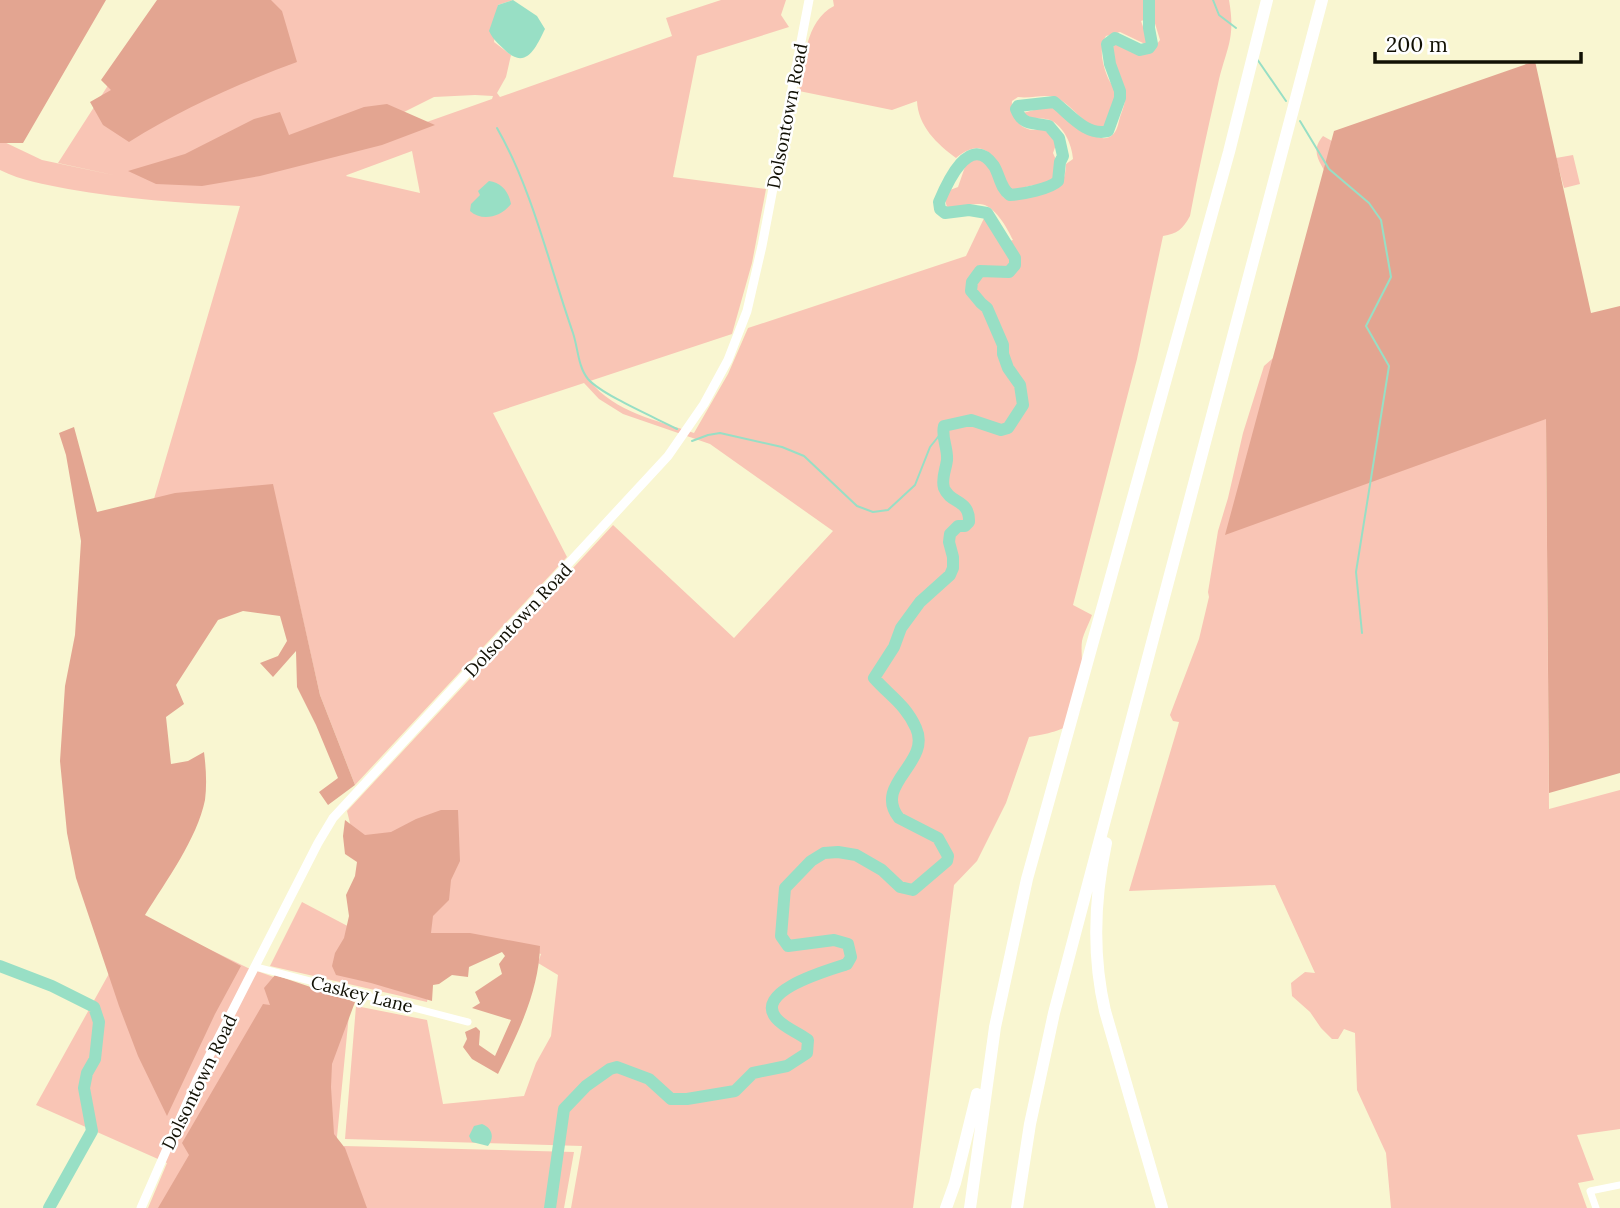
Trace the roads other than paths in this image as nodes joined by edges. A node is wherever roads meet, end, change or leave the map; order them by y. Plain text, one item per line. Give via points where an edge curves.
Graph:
1 (809, 0) edge
2 (1267, 0) edge
3 (1322, 0) edge
4 (1122, 753) junction
5 (256, 967) junction
6 (999, 1009) junction
7 (468, 1022) dead end
8 (1620, 1185) edge
9 (141, 1208) edge
10 (946, 1208) edge
11 (970, 1208) edge
12 (1017, 1208) edge
13 (1162, 1208) edge
14 (1596, 1208) edge

1 - 5 street, Dolsontown Road via 751,299 733,348 704,404 668,456 333,818
2 - 6 highway via 1027,879
3 - 4 highway
4 - 12 highway via 1054,1013
4 - 13 highway via 1120,785 1098,887 1097,968 1105,1011
5 - 7 street, Caskey Lane
5 - 9 street, Dolsontown Road via 197,1080
6 - 10 highway
6 - 11 highway
8 - 14 street via 1590,1191

